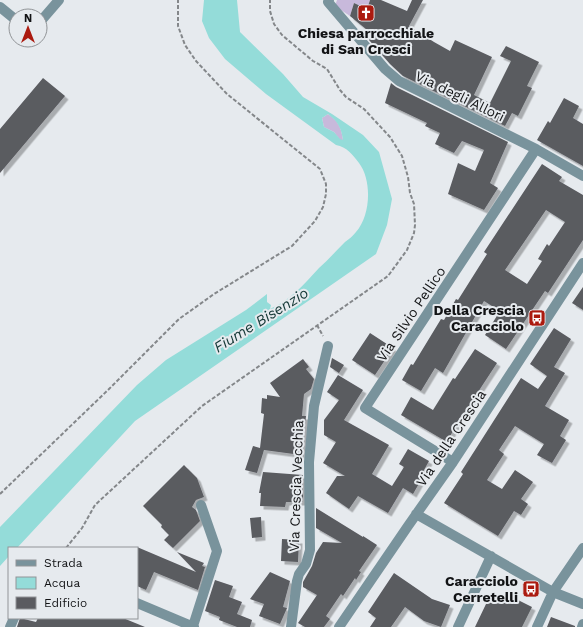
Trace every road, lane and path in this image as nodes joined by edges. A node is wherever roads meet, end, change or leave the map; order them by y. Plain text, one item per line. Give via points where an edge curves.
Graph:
1 (58, 0) edge
2 (178, 0) edge
3 (270, 0) edge
4 (329, 0) edge
5 (0, 7) edge
6 (48, 12) edge
7 (8, 14) edge
8 (536, 149) junction
9 (583, 176) edge
10 (583, 263) edge
11 (317, 325) junction
12 (328, 346) joint
13 (453, 462) junction
14 (0, 494) edge
15 (201, 505) dead end
16 (416, 514) junction
17 (67, 547) edge
18 (583, 548) edge
19 (491, 556) junction
20 (554, 592) junction
21 (138, 603) edge
22 (583, 604) edge
23 (583, 624) edge
24 (193, 627) edge
25 (292, 627) edge
26 (339, 627) edge
27 (458, 627) edge
28 (537, 627) edge
29 (582, 627) edge

1 - 6 street
2 - 14 path via 178,26 185,45 227,94 320,169 326,184 323,207 315,221 292,246 214,294 179,319
3 - 11 path via 274,24 282,35 326,69 346,97 364,109 390,137 406,166 414,204 414,232 406,250 388,276
4 - 8 street, Via degli Allori via 328,2 375,57 399,81
5 - 7 street
8 - 9 street, Via degli Allori
8 - 13 street, Via Silvio Pellico via 365,408
10 - 13 street, Via della Crescia
11 - 12 path
11 - 17 path via 202,406 95,505 82,528
12 - 25 street, Via Crescia Vecchia via 314,406 310,446 310,550 297,582
13 - 16 street, Via della Crescia
15 - 24 street via 217,551
16 - 19 street
16 - 26 street, Via della Crescia
18 - 20 street
19 - 20 street
19 - 27 street
20 - 22 street
20 - 28 street
21 - 24 street
23 - 29 street

